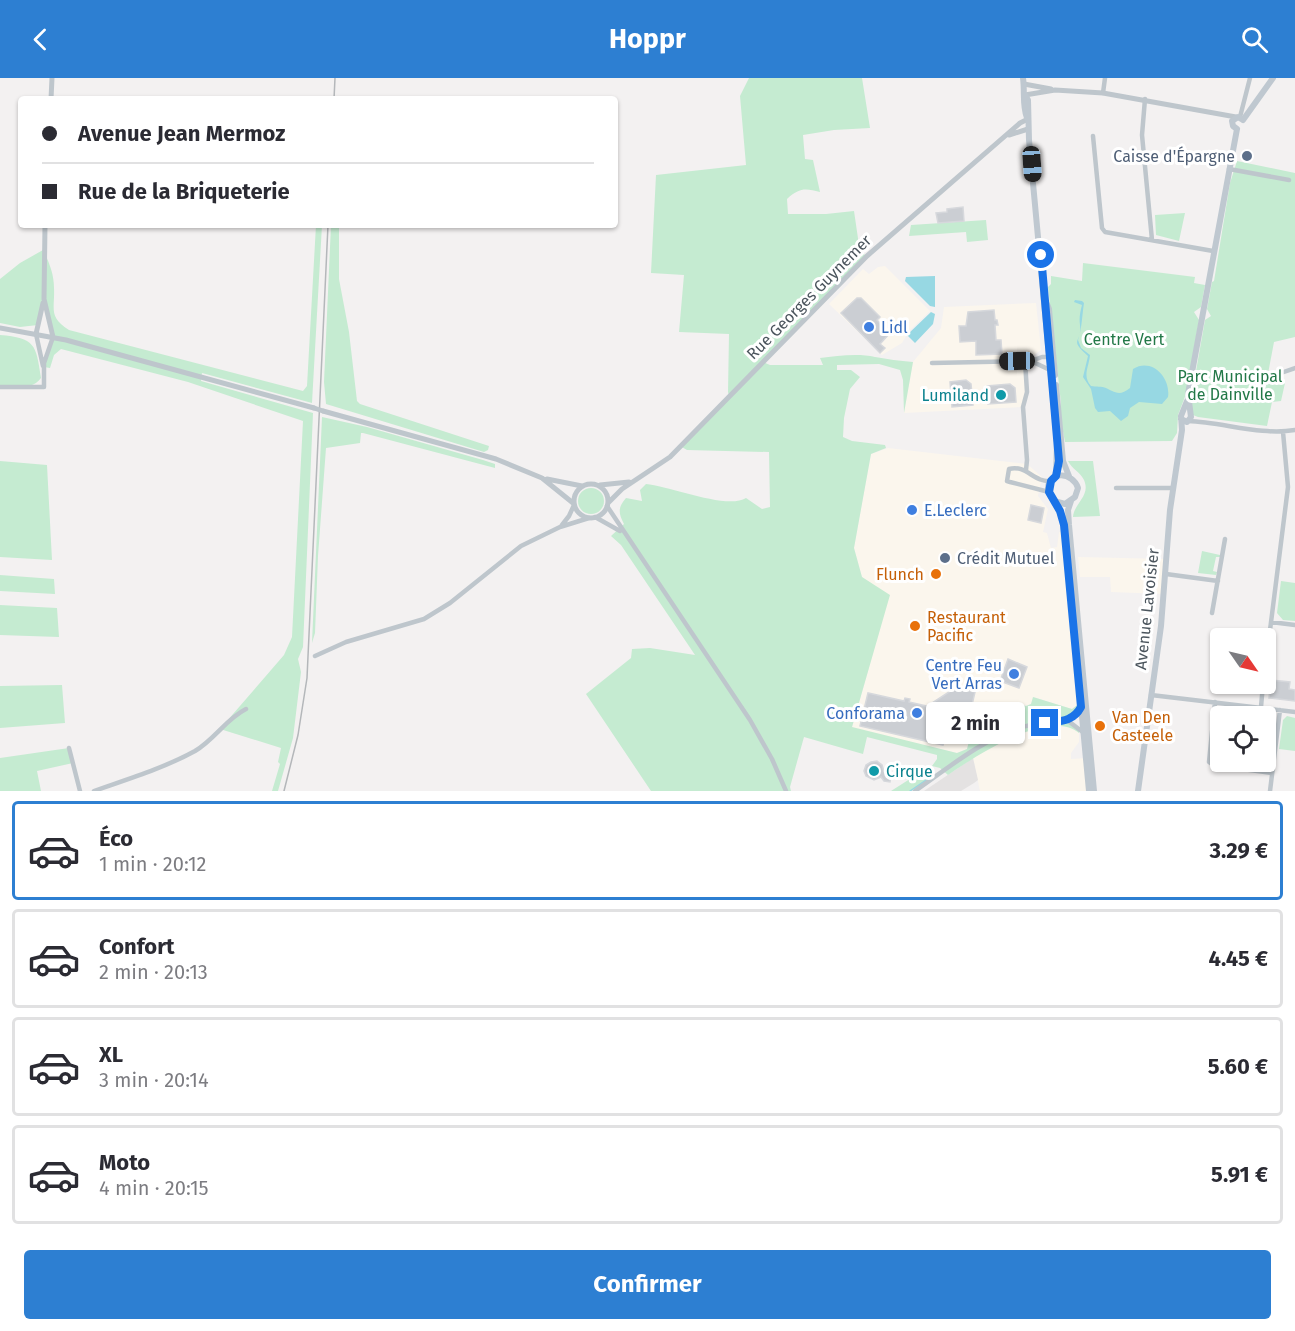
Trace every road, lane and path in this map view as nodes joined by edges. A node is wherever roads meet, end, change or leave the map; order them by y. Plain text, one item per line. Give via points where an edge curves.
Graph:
1 (52, 78) edge
2 (1105, 78) edge
3 (1250, 78) edge
4 (1273, 78) edge
5 (1024, 81) edge
6 (1055, 90) junction
7 (1103, 93) junction
8 (1025, 95) junction
9 (51, 96) edge
10 (1145, 99) junction
11 (1028, 119) junction
12 (1238, 119) junction
13 (1028, 129) junction
14 (1237, 129) junction
15 (1007, 136) junction
16 (1093, 136) dead end
17 (1229, 169) junction
18 (1289, 180) dead end
19 (45, 228) edge
20 (1152, 240) junction
21 (1213, 251) junction
22 (44, 299) junction
23 (1045, 301) junction
24 (0, 328) edge
25 (36, 334) junction
26 (53, 337) junction
27 (1048, 356) junction
28 (1028, 361) junction
29 (932, 363) dead end
30 (44, 367) junction
31 (1295, 368) edge
32 (1053, 373) junction
33 (1275, 375) dead end
34 (0, 387) edge
35 (1186, 418) junction
36 (1295, 430) edge
37 (1283, 432) junction
38 (1026, 471) junction
39 (1069, 476) junction
40 (542, 478) junction
41 (1054, 478) junction
42 (634, 481) junction
43 (599, 485) junction
44 (582, 486) junction
45 (1116, 488) dead end
46 (1173, 488) junction
47 (1049, 492) junction
48 (1054, 501) junction
49 (1071, 501) junction
50 (574, 504) junction
51 (607, 505) junction
52 (592, 518) junction
53 (560, 527) junction
54 (623, 532) junction
55 (1225, 539) dead end
56 (1166, 574) junction
57 (1218, 581) junction
58 (1212, 614) dead end
59 (1271, 622) junction
60 (1295, 625) edge
61 (1270, 628) edge
62 (315, 656) dead end
63 (1151, 694) junction
64 (1215, 702) junction
65 (1252, 706) edge
66 (1081, 707) junction
67 (246, 709) dead end
68 (1276, 709) edge
69 (1280, 710) junction
70 (1295, 712) edge
71 (1067, 720) junction
72 (1084, 733) junction
73 (69, 748) dead end
74 (1272, 773) junction
75 (80, 791) edge
76 (94, 791) edge
77 (786, 791) edge
78 (915, 791) edge
79 (1089, 791) edge
80 (1094, 791) edge
81 (1138, 791) edge
82 (1270, 791) edge

1 - 9 street
2 - 7 street
3 - 12 street
4 - 12 main road
5 - 6 street
5 - 8 main road
6 - 7 street
6 - 8 street
7 - 10 street
8 - 11 main road
10 - 12 street
10 - 20 street via 1142,135
11 - 13 main road
11 - 15 street, Rue Georges Guynemer
12 - 14 main road
12 - 14 main road via 1243,126
13 - 15 street
13 - 23 main road
14 - 17 main road, Avenue Lavoisier
15 - 42 street, Rue Georges Guynemer via 867,256 670,457
16 - 20 street via 1102,228
17 - 18 street
17 - 21 main road, Avenue Lavoisier
19 - 22 street
20 - 21 street
21 - 35 main road, Avenue Lavoisier
22 - 25 street
22 - 26 street
23 - 27 main road
23 - 32 main road via 1049,309
24 - 25 street
25 - 26 street
25 - 30 street
26 - 30 street
26 - 40 street, bridge via 487,457
27 - 28 street
27 - 32 main road
28 - 29 street
28 - 32 street via 1048,367
28 - 38 street via 1023,407
30 - 34 street via 44,387
31 - 33 street
32 - 39 main road via 1063,461
32 - 41 main road via 1059,461
35 - 37 street
35 - 46 main road, Avenue Lavoisier
36 - 37 street
37 - 59 street via 1288,487
38 - 41 street via 1037,480
38 - 47 street via 1009,469 1007,481
39 - 41 main road
39 - 49 main road via 1078,488
40 - 44 street
40 - 50 street
41 - 47 main road
42 - 43 street, Rue Georges Guynemer
42 - 51 street, Rue Georges Guynemer
43 - 44 street
43 - 51 street via 606,493
44 - 50 street via 575,493
45 - 46 street
46 - 56 main road, Avenue Lavoisier
47 - 48 main road
48 - 49 main road
48 - 66 main road via 1064,525
49 - 80 main road via 1069,525
50 - 52 street via 581,515
50 - 53 street
51 - 52 street
51 - 54 street
52 - 53 street
52 - 54 street
53 - 62 street via 521,546 424,619 346,642
54 - 77 street via 750,720
55 - 57 street
56 - 57 street
56 - 63 main road, Avenue Lavoisier
57 - 58 street
59 - 60 street
59 - 61 street
63 - 64 street
63 - 81 main road, Avenue Lavoisier
64 - 65 street
64 - 74 street via 1209,762
66 - 71 street
66 - 72 main road
67 - 76 street via 235,714 197,750
68 - 69 street
69 - 70 street
69 - 74 street
71 - 72 street
71 - 78 street via 1004,734
72 - 79 main road
73 - 75 street
74 - 82 street

